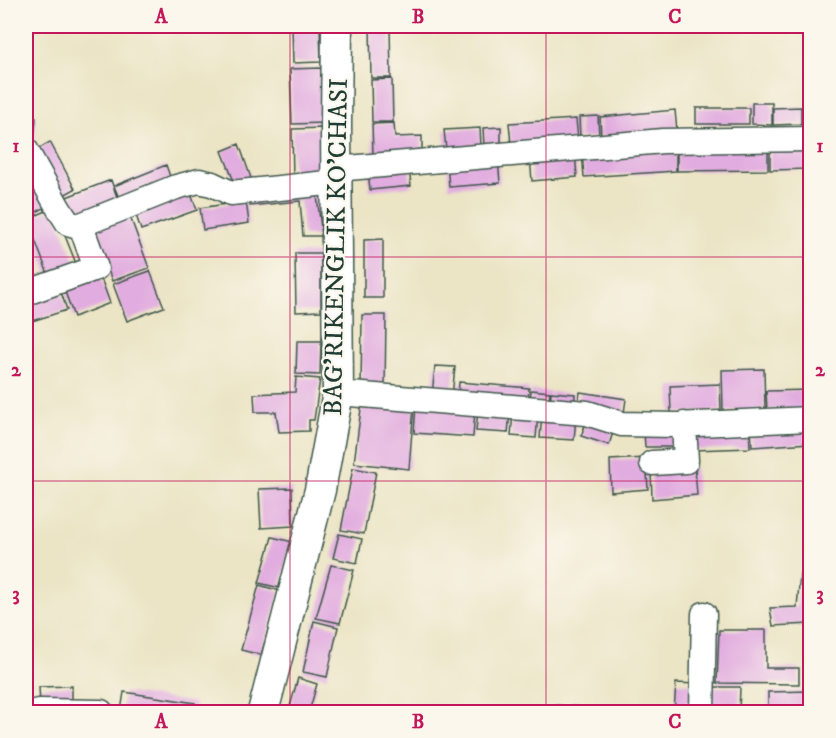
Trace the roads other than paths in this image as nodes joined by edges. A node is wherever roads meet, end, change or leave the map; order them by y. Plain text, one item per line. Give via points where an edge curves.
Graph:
1 (337, 26) edge
2 (810, 139) edge
3 (26, 150) edge
4 (336, 176) junction
5 (81, 226) junction
6 (26, 293) edge
7 (338, 393) junction
8 (810, 419) edge
9 (684, 424) junction
10 (652, 463) dead end
11 (704, 614) dead end
12 (34, 712) edge
13 (101, 712) edge
14 (263, 712) edge
15 (702, 712) edge

1 - 4 main road, BAG'RIKENGLIK KO'CHASI
2 - 4 street via 663,141
3 - 5 street via 68,223
4 - 5 street via 231,193 199,182 176,187
4 - 7 main road, BAG'RIKENGLIK KO'CHASI
5 - 6 street via 96,268
7 - 9 street via 587,413 622,424
7 - 14 main road, BAG'RIKENGLIK KO'CHASI via 320,490
8 - 9 street
9 - 10 street via 686,461
11 - 15 street
12 - 13 street

